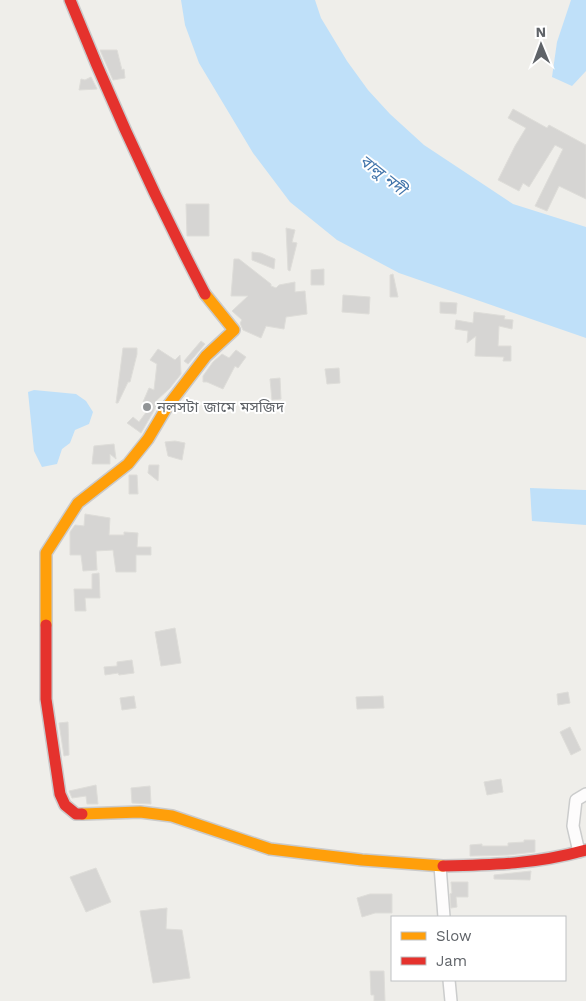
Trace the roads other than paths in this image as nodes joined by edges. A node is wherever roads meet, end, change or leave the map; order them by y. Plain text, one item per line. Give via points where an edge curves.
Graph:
1 (70, 0) edge
2 (586, 794) edge
3 (583, 851) edge
4 (440, 866) junction
5 (444, 916) edge
6 (449, 981) edge
7 (451, 1001) edge

1 - 4 street via 175,236 207,297 234,330 206,356 128,464 78,504 46,553 46,699 60,794 65,805 76,814 140,812 172,816 270,849
2 - 3 street via 576,800 573,826
3 - 4 street via 506,865
4 - 5 street
6 - 7 street

